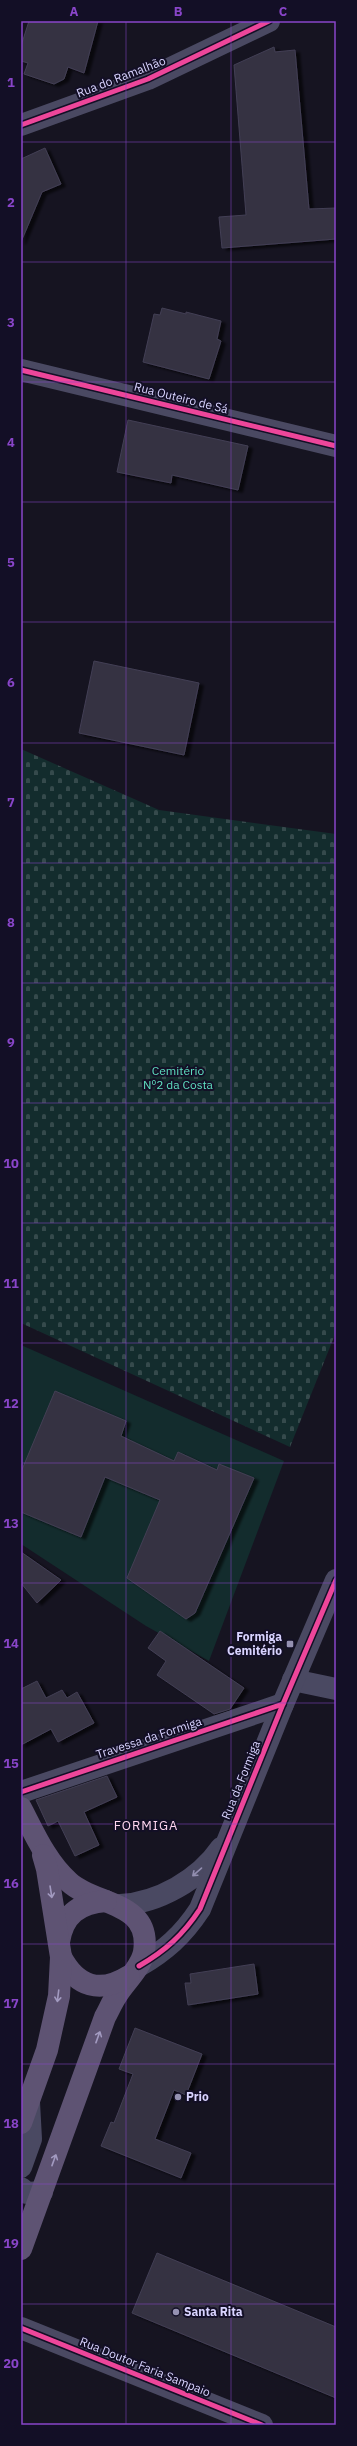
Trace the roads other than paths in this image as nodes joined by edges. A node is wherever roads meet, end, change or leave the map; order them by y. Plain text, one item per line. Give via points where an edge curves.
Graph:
1 (269, 21) edge
2 (21, 124) edge
3 (21, 370) edge
4 (336, 446) edge
5 (336, 1580) edge
6 (293, 1680) junction
7 (336, 1690) edge
8 (283, 1704) junction
9 (21, 1792) edge
10 (21, 1808) edge
11 (231, 1832) junction
12 (38, 1840) junction
13 (113, 1903) junction
14 (60, 1951) junction
15 (134, 1971) junction
16 (29, 2102) junction
17 (21, 2123) edge
18 (21, 2167) edge
19 (21, 2188) edge
20 (42, 2192) junction
21 (21, 2249) edge
22 (21, 2328) edge
23 (262, 2425) edge

1 - 2 street, Rua do Ramalhão via 148,79
3 - 4 street, Rua Outeiro de Sá
5 - 6 street, Rua da Formiga
6 - 7 street
6 - 8 street, Rua da Formiga
8 - 9 street, Travessa da Formiga
8 - 11 street, Rua da Formiga
10 - 12 main road
11 -> 13 street, Rua da Formiga via 218,1852 196,1874 172,1890 138,1904
11 - 15 street, Rua da Formiga via 200,1910 179,1938
12 - 13 main road via 55,1868 69,1882 84,1893
12 -> 14 main road via 47,1869
13 - 14 main road via 92,1902 78,1907 67,1917 61,1930
13 - 15 main road via 132,1914 140,1925 144,1953
14 - 15 main road via 68,1970 78,1980 90,1985 118,1984
14 -> 16 main road via 58,1996 53,2026
20 -> 15 main road via 105,2017
16 - 17 main road
16 - 18 street via 31,2139
19 - 20 street via 26,2193
20 - 21 main road
22 - 23 street, Rua Doutor Faria Sampaio

